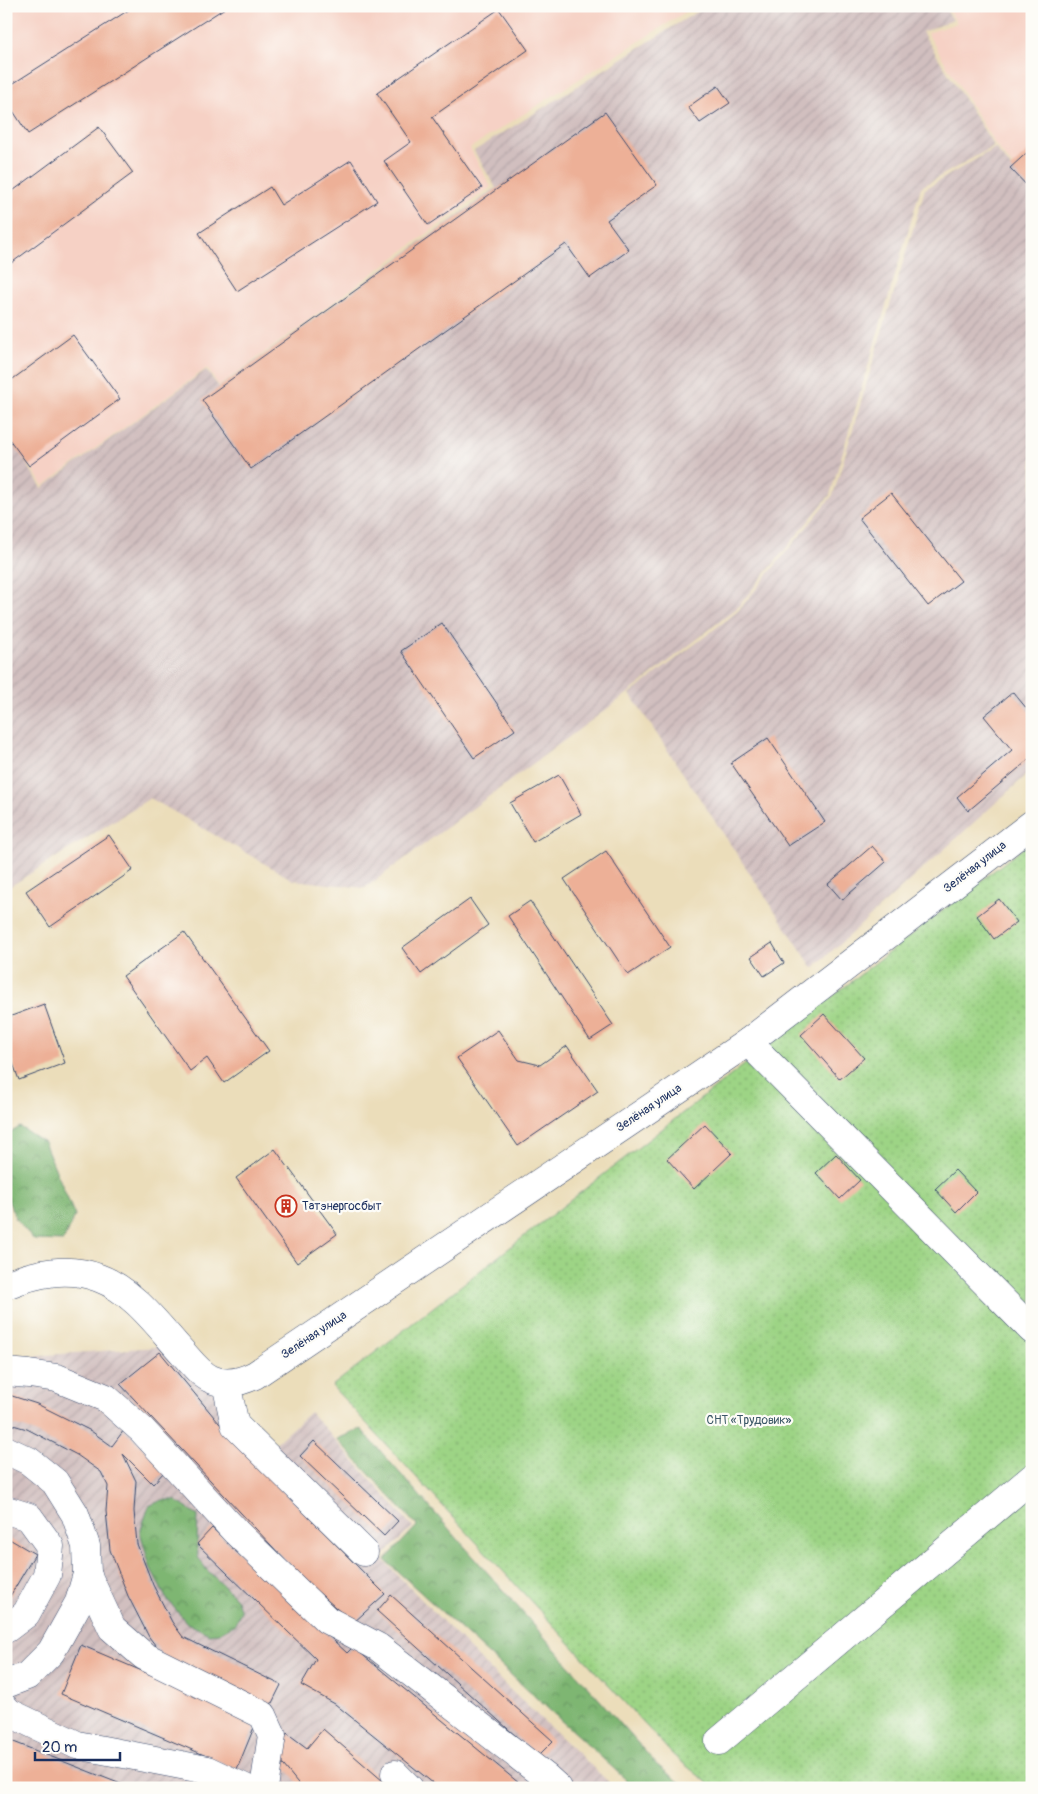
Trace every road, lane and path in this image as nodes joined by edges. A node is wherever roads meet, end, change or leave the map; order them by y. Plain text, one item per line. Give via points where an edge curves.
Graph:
1 (1032, 824) edge
2 (748, 1042) junction
3 (6, 1285) edge
4 (1032, 1330) edge
5 (6, 1372) edge
6 (226, 1383) junction
7 (6, 1450) edge
8 (1032, 1478) edge
9 (6, 1510) edge
10 (364, 1552) dead end
11 (88, 1574) junction
12 (6, 1630) edge
13 (6, 1684) edge
14 (6, 1709) edge
15 (719, 1741) dead end
16 (245, 1788) edge
17 (264, 1788) edge
18 (558, 1788) edge

1 - 2 street, Зелёная улица
2 - 4 street
2 - 6 street, Зелёная улица via 255,1375
3 - 6 street via 39,1274 68,1272 98,1278 120,1289 141,1307 196,1367 211,1379
5 - 18 street via 57,1378 106,1398 142,1430 236,1532 327,1620 378,1647
6 - 10 street via 235,1425
7 - 11 street via 29,1461 55,1482 75,1514 86,1546
8 - 15 street
9 - 12 street via 29,1517 50,1546 47,1575 26,1614
11 - 13 street via 79,1602 51,1652 27,1676
11 - 17 street via 112,1628 144,1656 263,1715 272,1735
14 - 16 street via 78,1745 207,1770

